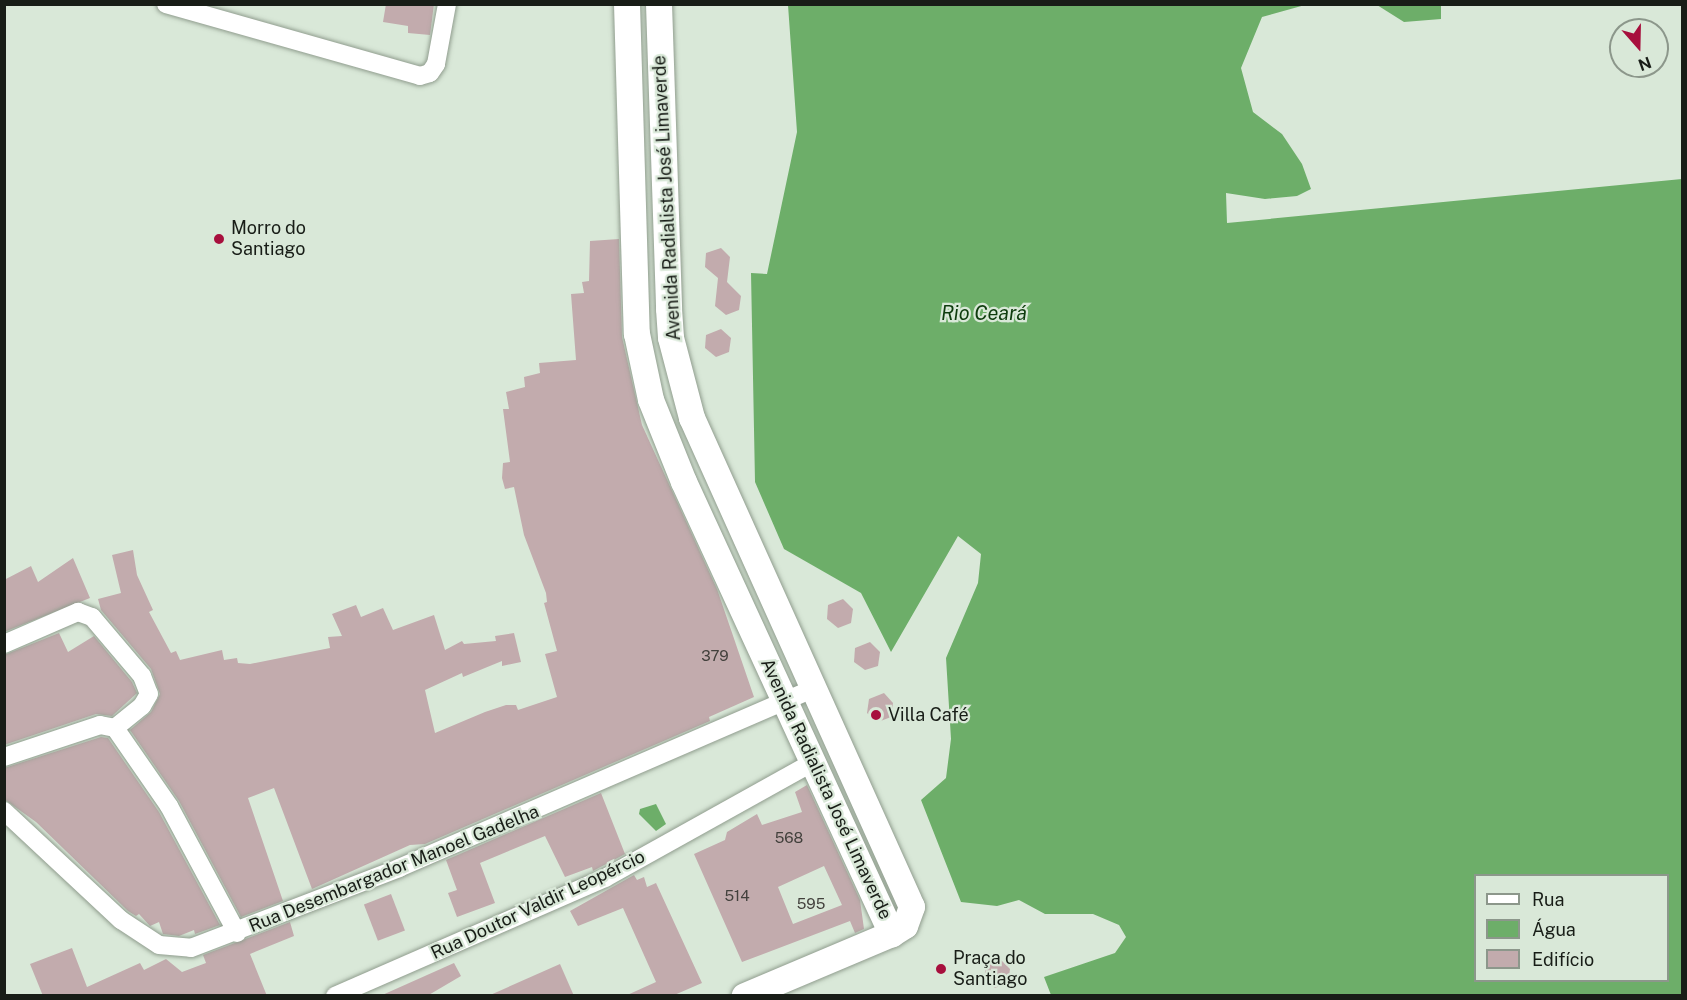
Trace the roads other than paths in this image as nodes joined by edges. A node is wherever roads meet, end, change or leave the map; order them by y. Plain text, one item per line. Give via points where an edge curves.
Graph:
1 (166, 4) edge
2 (447, 4) edge
3 (627, 4) edge
4 (660, 4) edge
5 (4, 644) edge
6 (813, 689) junction
7 (785, 702) junction
8 (115, 728) junction
9 (4, 758) edge
10 (813, 762) junction
11 (4, 811) edge
12 (237, 933) junction
13 (892, 934) junction
14 (335, 996) edge
15 (745, 996) edge

1 - 2 street via 420,76 430,74 436,64
3 - 7 main road, Avenida Radialista José Limaverde via 637,334 651,400 684,482
4 - 6 main road, Avenida Radialista José Limaverde via 671,338 696,430
5 - 8 street via 78,612 98,622 142,676 149,694
6 - 7 street, Rua Desembargador Manoel Gadelha
6 - 13 main road, Avenida Radialista José Limaverde via 910,897 910,917 905,926
7 - 10 main road, Avenida Radialista José Limaverde
7 - 12 street, Rua Desembargador Manoel Gadelha
8 - 9 street via 100,725
8 - 12 street via 169,806
10 - 13 main road, Avenida Radialista José Limaverde
10 - 14 street, Rua Doutor Valdir Leopércio via 605,878
11 - 12 street, Rua Desembargador Manoel Gadelha via 122,920 159,945 191,948
13 - 15 main road

